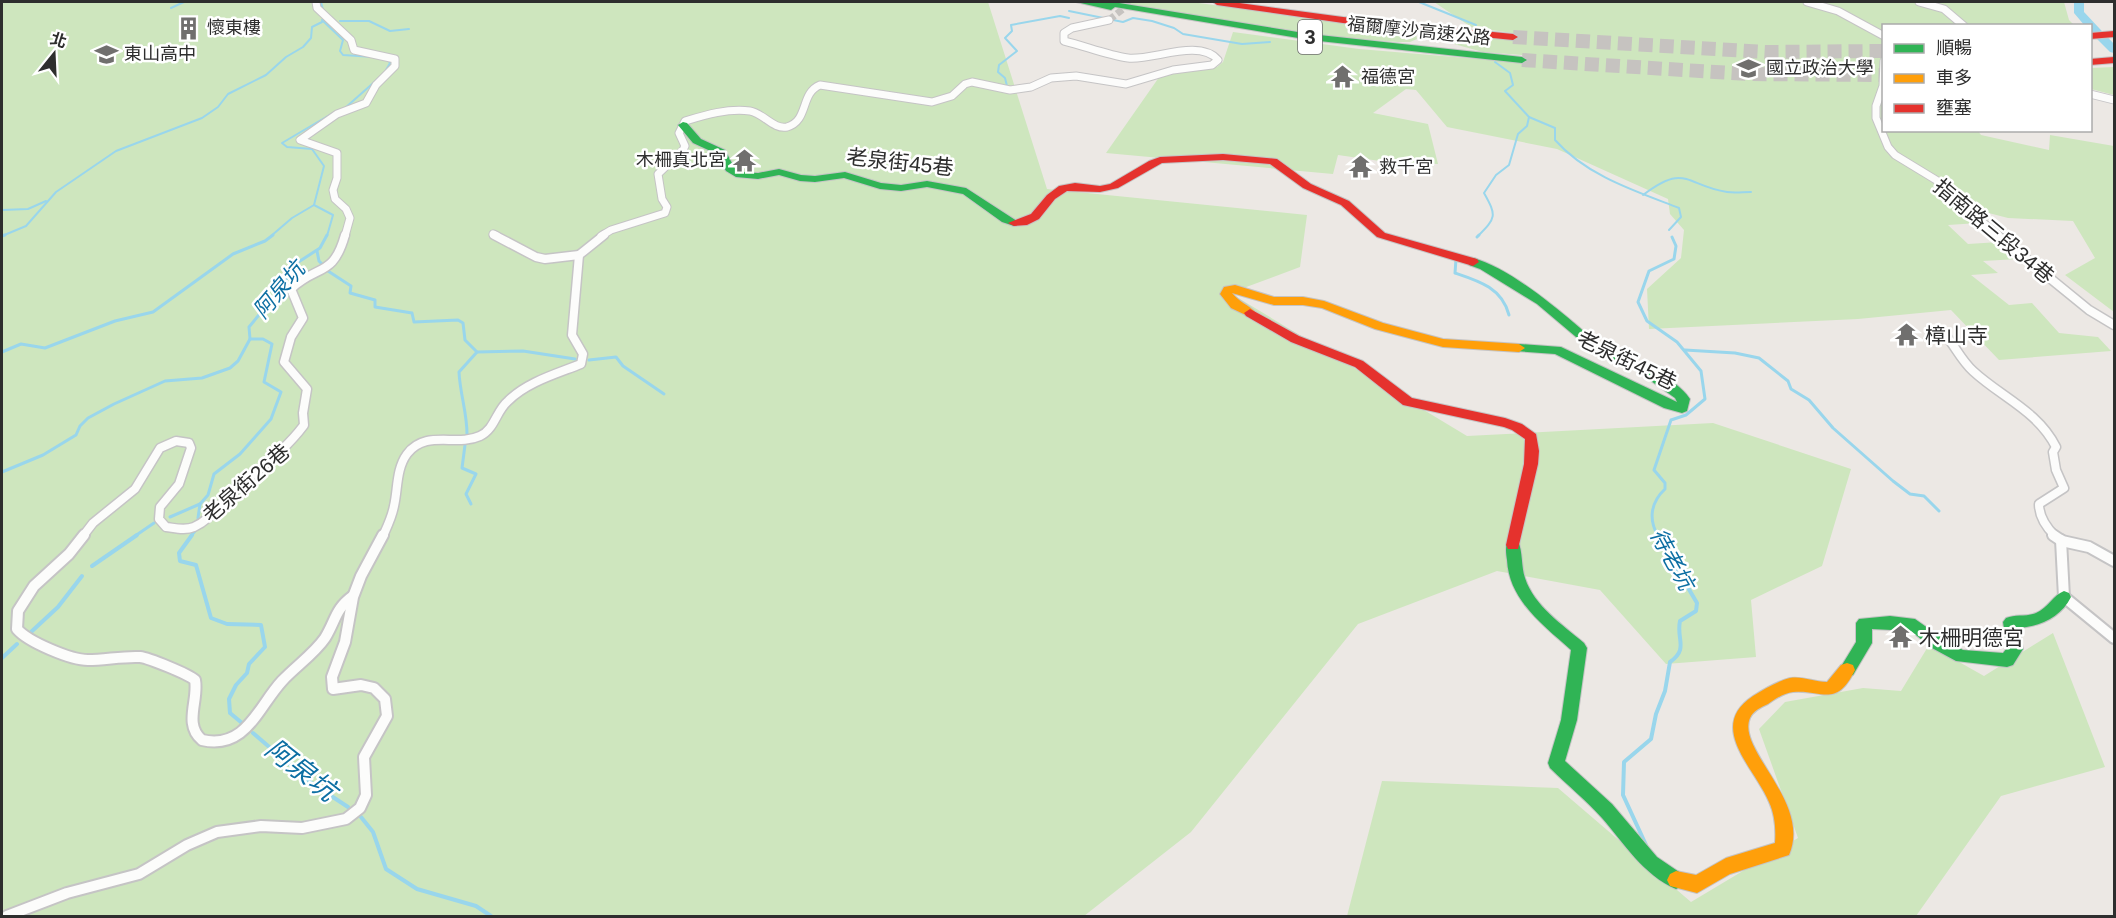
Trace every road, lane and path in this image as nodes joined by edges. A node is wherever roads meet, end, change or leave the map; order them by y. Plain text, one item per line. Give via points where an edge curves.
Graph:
1 (316, 2) edge
2 (1080, 2) edge
3 (1100, 2) edge
4 (1217, 2) edge
5 (1807, 2) edge
6 (1919, 2) edge
7 (1160, 13) junction
8 (1105, 20) tunnel mouth
9 (1962, 24) edge
10 (1430, 30) junction
11 (2115, 34) edge
12 (1882, 35) edge
13 (2092, 36) edge
14 (1514, 37) tunnel mouth
15 (1430, 51) junction
16 (1522, 60) tunnel mouth
17 (2115, 60) edge
18 (2092, 62) edge
19 (1882, 89) edge
20 (2092, 94) edge
21 (2115, 100) edge
22 (683, 125) junction
23 (493, 234) dead end
24 (579, 255) junction
25 (2115, 325) edge
26 (1947, 337) dead end
27 (2061, 540) junction
28 (2115, 561) edge
29 (353, 596) junction
30 (2064, 597) junction
31 (2115, 638) edge
32 (7, 916) edge

1 - 29 street, 老泉街26巷 via 317,8 351,40 354,50 395,59 395,66 376,85 366,103 337,114 300,140 337,153 333,190 350,218 333,264 291,289 303,318 291,337 284,362 307,389 304,425 294,441 238,488 213,515 193,528 166,527 159,519 160,507 181,479 191,448 189,443 176,441 160,448 135,489 93,523 69,554 34,586 18,611 17,629 24,637 73,657 140,657 190,676 196,685 192,727 195,735 206,742 221,743 236,738 252,725 279,684 324,639 340,607
2 - 7 main road
3 - 7 main road, 福爾摩沙高速公路 / 3
4 - 10 main road, 福爾摩沙高速公路 / 3
5 - 12 street via 1840,11
6 - 9 street via 1934,3 1948,10
7 - 15 main road, 福爾摩沙高速公路 / 3 via 1227,26
8 - 22 street via 1072,28 1064,33 1064,41 1129,58 1191,50 1213,54 1218,60 1212,65 1173,70 1126,84 1076,76 1051,78 1031,87 1010,90 972,82 952,96 932,102 820,85 807,92 802,113 791,126 771,124 761,113 751,111 702,116
10 - 14 main road, 福爾摩沙高速公路 / 3
10 - 15 main road
11 - 13 main road
15 - 16 main road, 福爾摩沙高速公路 / 3
17 - 18 main road
19 - 25 street, 指南路三段34巷 via 1876,118 1895,155 1941,183 2043,273
20 - 21 street
22 - 24 street via 679,133 685,146 681,154 658,174 667,207 665,213 611,231
22 - 30 main road, 老泉街45巷 via 697,141 721,152 730,169 740,175 779,172 815,179 845,175 901,188 927,184 966,191 1015,223 1035,218 1056,192 1071,184 1108,188 1160,160 1223,157 1273,161 1307,186 1345,203 1381,235 1484,266 1541,301 1599,350 1638,366 1680,395 1684,399 1682,408 1669,405 1557,350 1443,343 1379,326 1324,305 1274,300 1235,289 1226,294 1235,304 1295,339 1359,364 1408,402 1505,423 1531,437 1528,484 1516,515 1512,556 1517,585 1579,648 1569,720 1556,762 1606,810 1651,862 1673,879 1697,884 1726,867 1783,849 1786,828 1776,798 1753,763 1739,727 1748,705 1792,685 1824,690 1840,682 1864,643 1864,623 1915,625 1961,656 2007,660 2015,649 2011,622 2041,621
23 - 24 street via 536,257
24 - 29 street, 老泉街26巷 via 572,335 583,354 581,364 521,389 505,403 492,428 481,435 468,440 443,438 412,447 396,480 393,513
26 - 27 street via 1972,370 2053,438 2055,470 2064,488 2042,501 2038,510
27 - 28 street via 2078,543
27 - 30 street
29 - 32 street, 老泉街26巷 via 345,643 330,681 333,689 361,685 374,688 385,699 387,716 364,757 366,795 360,808 346,819 302,828 261,826 217,832 139,874 67,893
30 - 31 street

